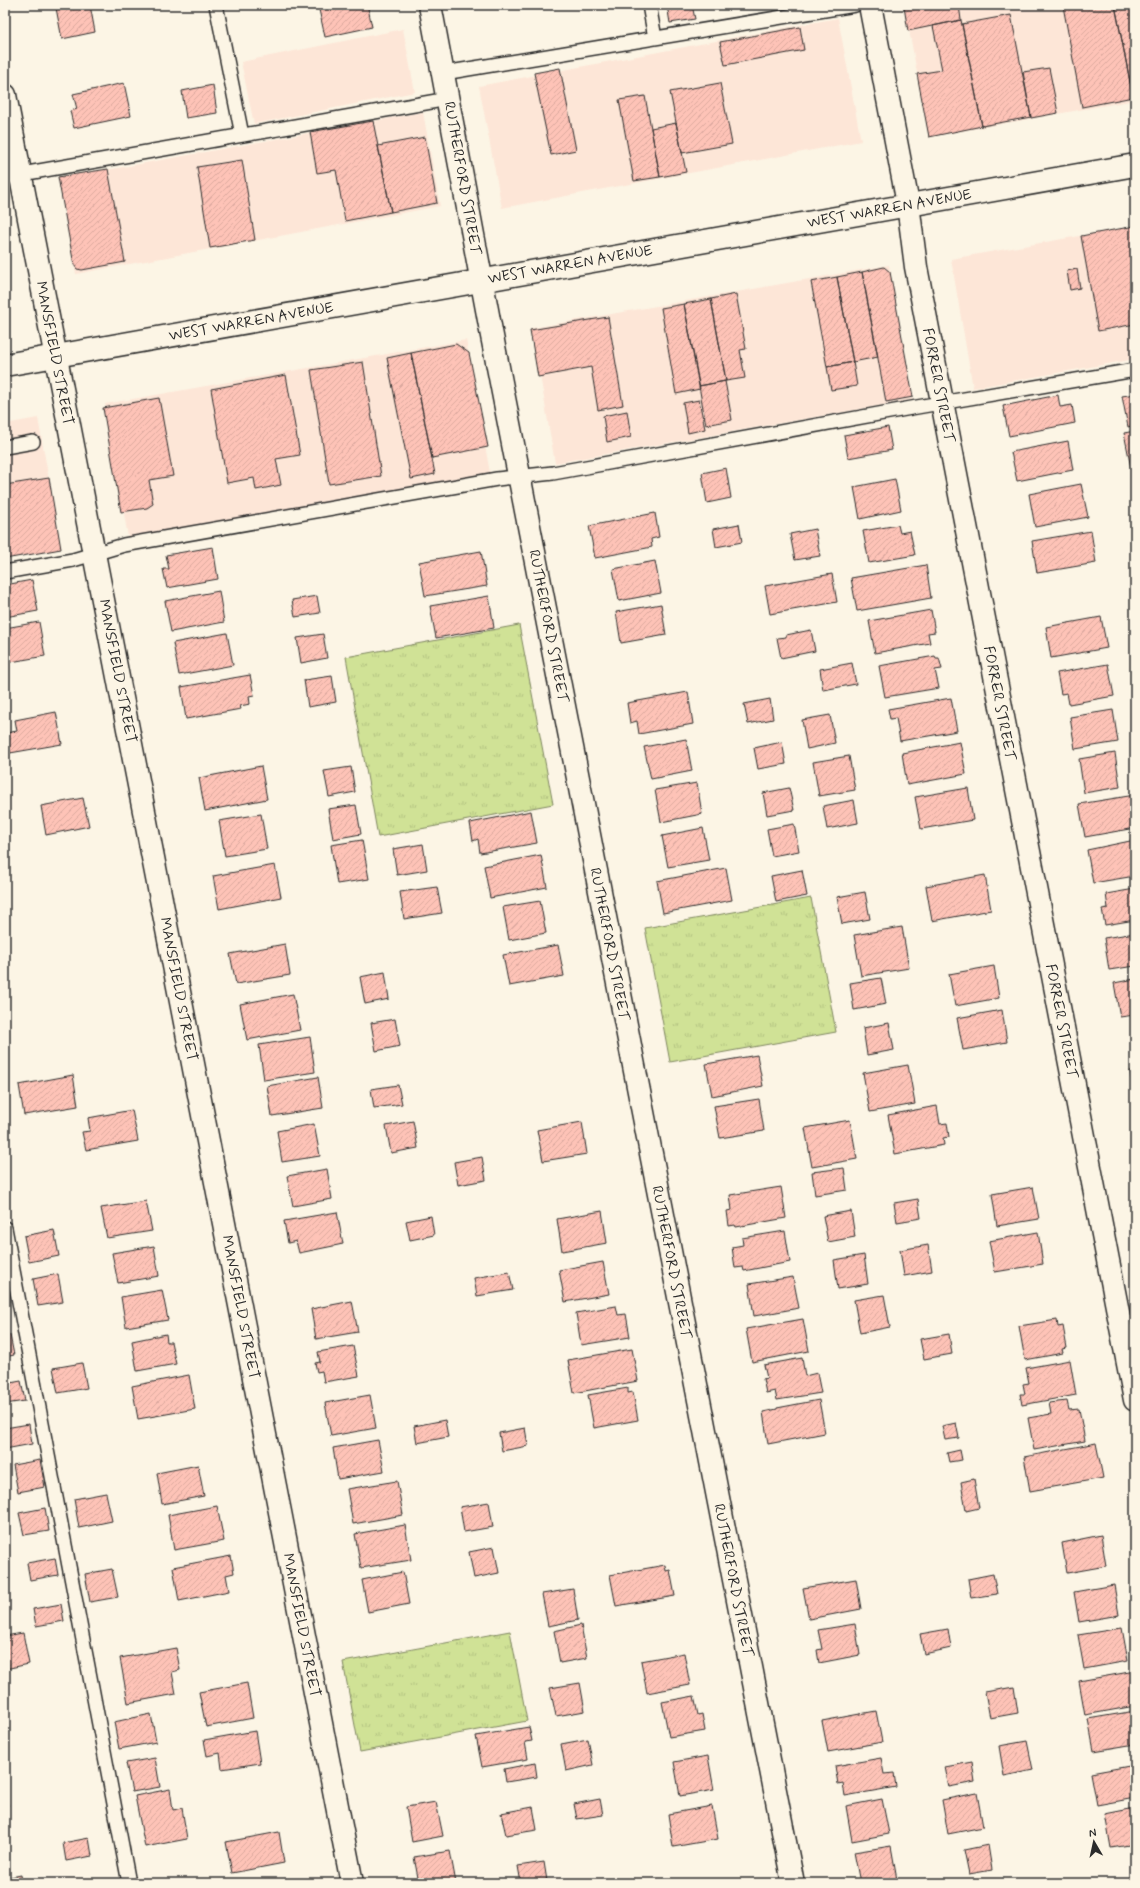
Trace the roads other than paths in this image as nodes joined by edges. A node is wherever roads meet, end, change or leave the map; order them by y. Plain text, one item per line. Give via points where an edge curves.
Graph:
1 (216, 5) edge
2 (430, 5) edge
3 (649, 5) edge
4 (855, 5) edge
5 (870, 5) edge
6 (655, 38) junction
7 (444, 73) junction
8 (5, 95) edge
9 (448, 99) junction
10 (242, 135) junction
11 (1135, 165) edge
12 (13, 176) edge
13 (908, 204) junction
14 (482, 280) junction
15 (56, 356) junction
16 (5, 365) edge
17 (1135, 370) edge
18 (942, 402) junction
19 (33, 442) dead end
20 (5, 447) edge
21 (520, 477) junction
22 (95, 554) junction
23 (5, 572) edge
24 (5, 1228) edge
25 (1135, 1400) edge
26 (130, 1883) edge
27 (352, 1883) edge
28 (793, 1883) edge

1 - 10 lane
2 - 7 street, RUTHERFORD STREET
3 - 6 lane
4 - 6 lane
5 - 13 street, FORRER STREET
6 - 7 lane
7 - 9 street, RUTHERFORD STREET
8 - 12 street, MANSFIELD STREET
9 - 10 lane
9 - 14 street, RUTHERFORD STREET
10 - 12 lane
11 - 13 street, WEST WARREN AVENUE
12 - 15 street, MANSFIELD STREET
13 - 14 street, WEST WARREN AVENUE
13 - 18 street, FORRER STREET via 916,267
14 - 15 street, WEST WARREN AVENUE
14 - 21 street, RUTHERFORD STREET
15 - 16 street, WEST WARREN AVENUE
15 - 22 street, MANSFIELD STREET
17 - 18 lane
18 - 21 lane via 554,473
18 - 25 street, FORRER STREET
19 - 20 lane
21 - 22 lane via 124,545
21 - 28 street, RUTHERFORD STREET
22 - 23 lane
22 - 27 street, MANSFIELD STREET
24 - 26 lane

